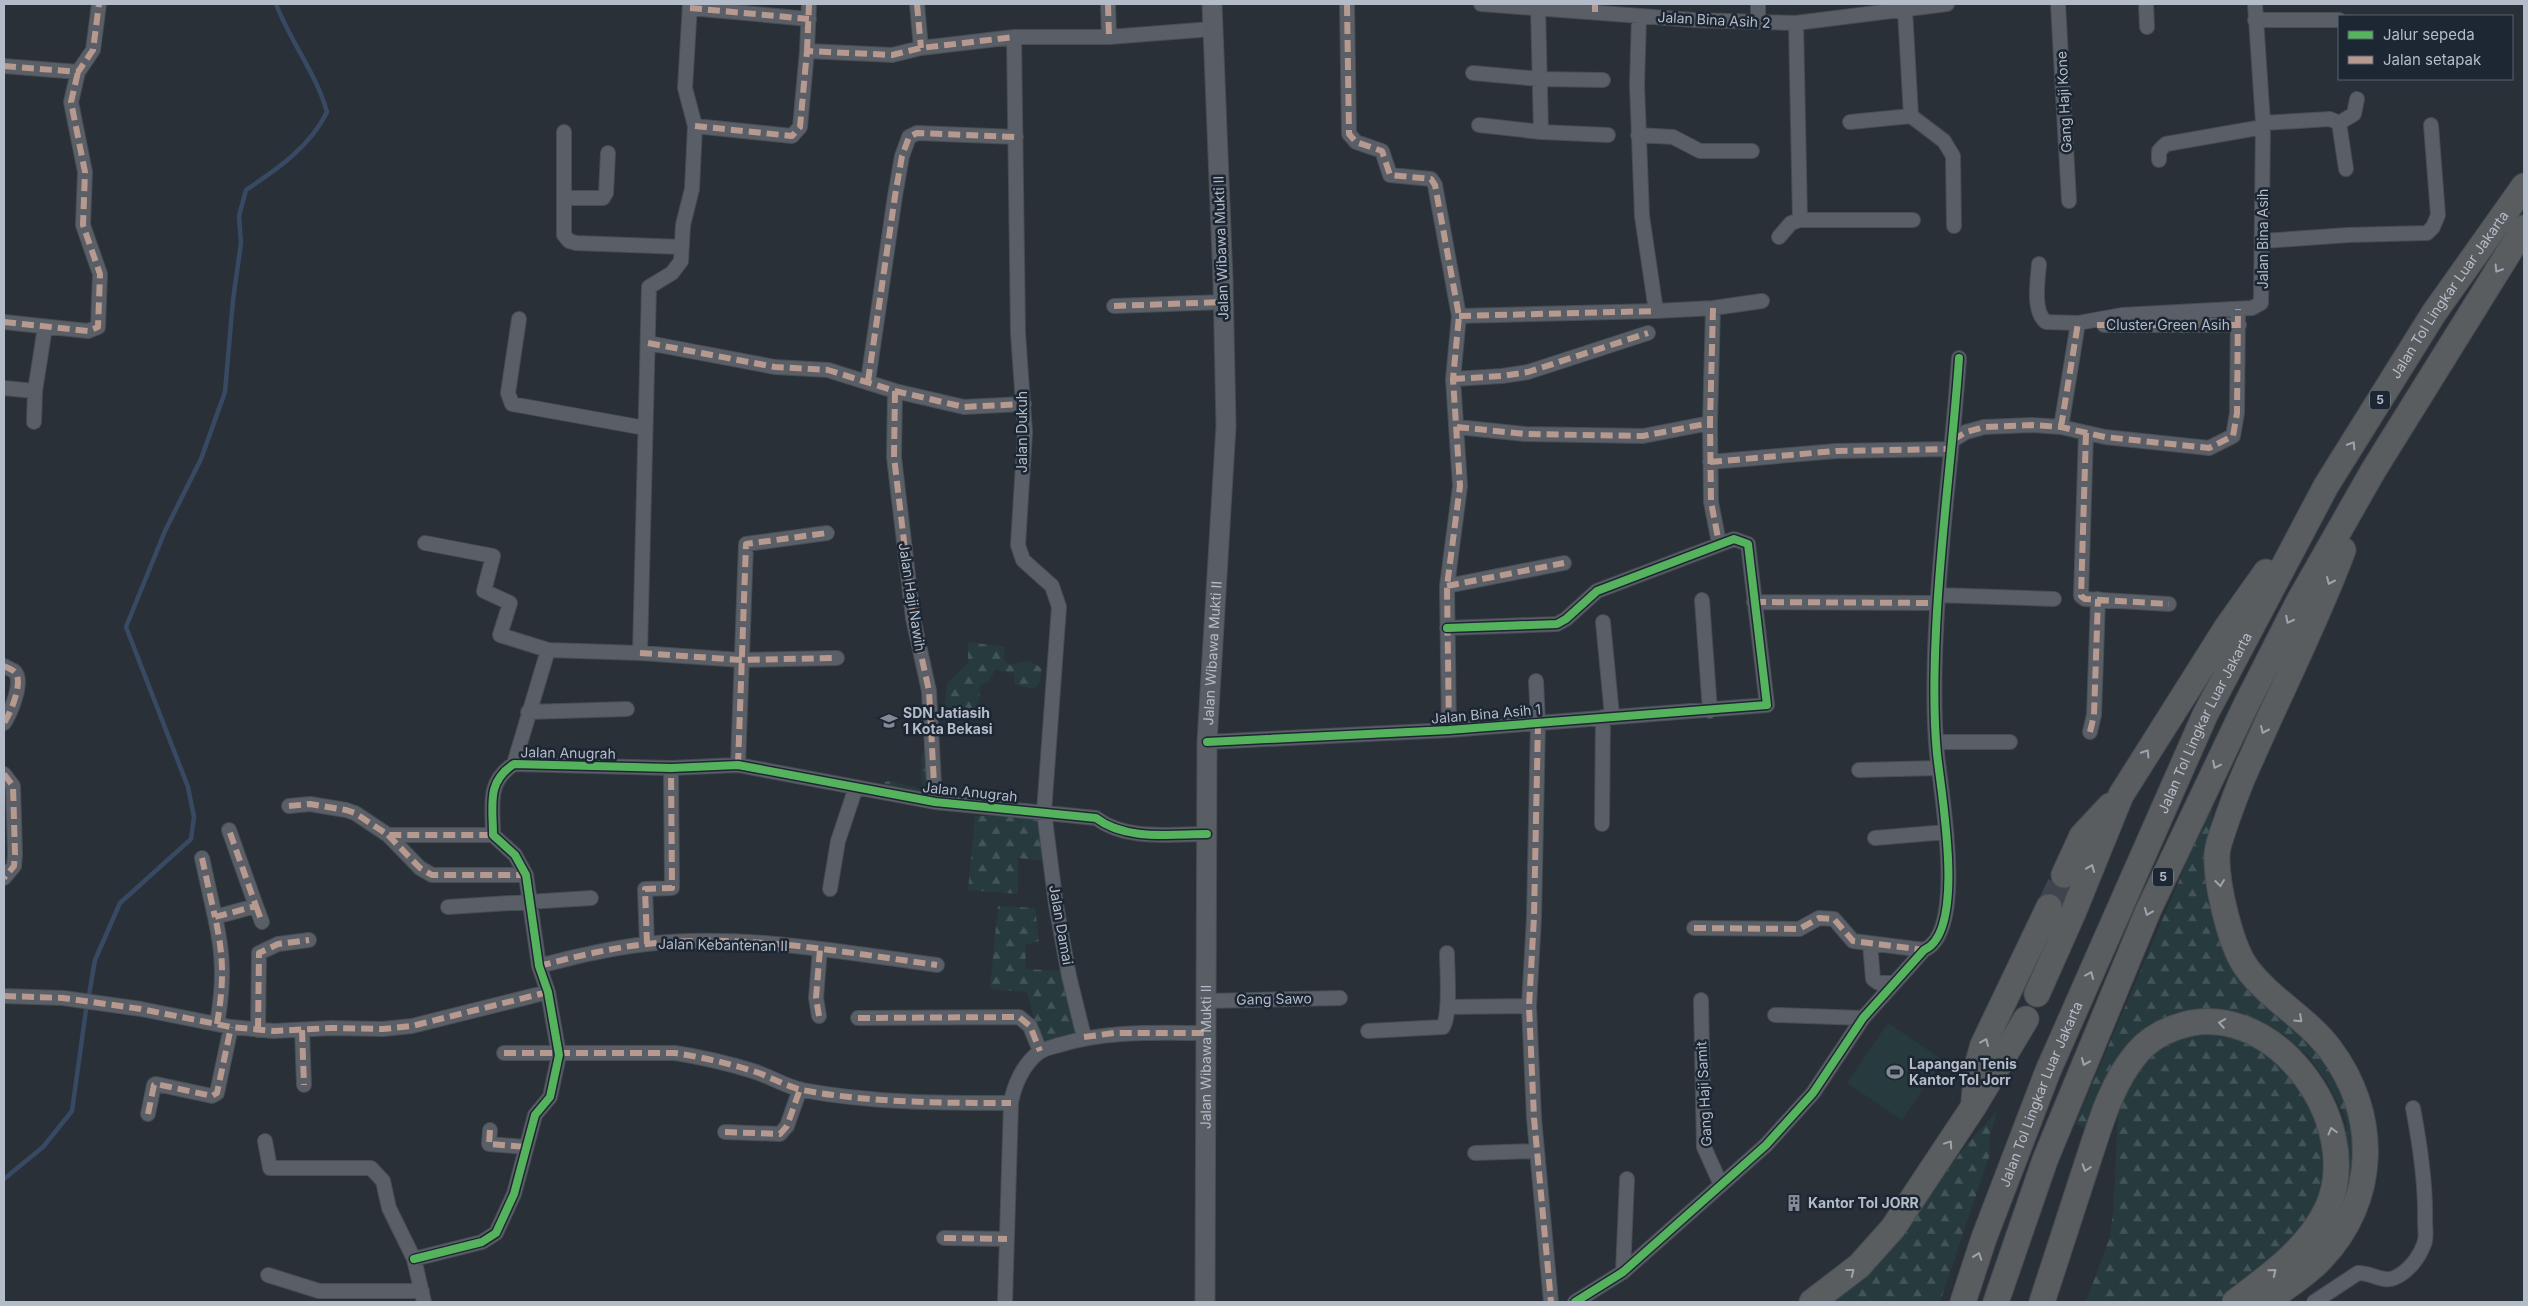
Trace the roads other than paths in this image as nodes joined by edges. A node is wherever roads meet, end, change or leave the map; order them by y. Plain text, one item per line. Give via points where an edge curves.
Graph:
1 (99, 4) edge
2 (809, 4) edge
3 (918, 4) edge
4 (1108, 4) edge
5 (1212, 4) edge
6 (1347, 4) edge
7 (1481, 4) edge
8 (1758, 4) edge
9 (1947, 4) edge
10 (2058, 4) edge
11 (2146, 4) edge
12 (2255, 4) edge
13 (690, 6) edge
14 (1538, 7) junction
15 (1595, 8) edge
16 (1900, 8) edge
17 (1639, 16) junction
18 (809, 20) junction
19 (2255, 20) junction
20 (2338, 20) edge
21 (1758, 22) junction
22 (1796, 23) junction
23 (2147, 27) dead end
24 (1212, 29) junction
25 (1014, 36) junction
26 (1108, 37) junction
27 (921, 48) junction
28 (808, 51) junction
29 (4, 66) edge
30 (78, 72) junction
31 (1473, 73) dead end
32 (1539, 79) junction
33 (1602, 80) dead end
34 (2357, 99) dead end
35 (1911, 116) junction
36 (1850, 122) dead end
37 (2339, 123) junction
38 (1479, 125) dead end
39 (2263, 125) junction
40 (2431, 125) dead end
41 (695, 126) junction
42 (564, 132) dead end
43 (1540, 132) junction
44 (1608, 135) dead end
45 (1638, 135) junction
46 (1016, 137) junction
47 (1752, 151) dead end
48 (608, 153) dead end
49 (2159, 160) dead end
50 (2346, 169) dead end
51 (2524, 186) edge
52 (564, 198) junction
53 (2070, 201) dead end
54 (1800, 220) junction
55 (1913, 220) dead end
56 (1954, 226) dead end
57 (2524, 228) edge
58 (1779, 237) dead end
59 (2263, 241) junction
60 (682, 247) junction
61 (2039, 264) dead end
62 (1762, 301) dead end
63 (1223, 302) junction
64 (1114, 306) dead end
65 (1713, 308) junction
66 (2238, 309) junction
67 (1656, 311) junction
68 (1460, 316) junction
69 (519, 319) dead end
70 (4, 322) edge
71 (2078, 323) junction
72 (2097, 325) dead end
73 (2239, 325) junction
74 (45, 327) junction
75 (1648, 333) dead end
76 (648, 343) junction
77 (1959, 358) dead end
78 (1453, 379) junction
79 (868, 381) junction
80 (4, 388) edge
81 (894, 391) junction
82 (35, 392) junction
83 (1024, 404) junction
84 (34, 422) dead end
85 (1710, 423) junction
86 (2061, 427) junction
87 (645, 428) junction
88 (1457, 428) junction
89 (2086, 433) junction
90 (1952, 444) junction
91 (1710, 462) junction
92 (2374, 471) junction
93 (2326, 486) junction
94 (827, 533) dead end
95 (425, 543) dead end
96 (1719, 543) junction
97 (1564, 563) dead end
98 (1447, 586) junction
99 (1938, 599) junction
100 (2054, 599) dead end
101 (2098, 599) junction
102 (1702, 600) dead end
103 (1754, 602) junction
104 (2169, 604) dead end
105 (1603, 622) dead end
106 (1447, 628) junction
107 (548, 650) junction
108 (640, 653) junction
109 (836, 658) dead end
110 (742, 660) junction
111 (4, 666) edge
112 (1536, 681) dead end
113 (627, 709) dead end
114 (1710, 711) junction
115 (528, 712) junction
116 (1608, 717) junction
117 (1538, 722) junction
118 (4, 723) edge
119 (1450, 730) junction
120 (2090, 732) dead end
121 (1207, 742) junction
122 (1936, 742) junction
123 (2010, 742) dead end
124 (514, 764) junction
125 (738, 765) junction
126 (671, 768) junction
127 (1939, 768) junction
128 (1858, 770) dead end
129 (4, 774) edge
130 (856, 787) junction
131 (2121, 795) junction
132 (935, 802) junction
133 (289, 806) dead end
134 (1044, 812) junction
135 (1602, 824) dead end
136 (229, 830) dead end
137 (1946, 832) junction
138 (1208, 834) junction
139 (388, 835) junction
140 (493, 835) junction
141 (1875, 838) dead end
142 (202, 858) dead end
143 (526, 875) junction
144 (2064, 875) tunnel mouth
145 (4, 878) edge
146 (830, 889) dead end
147 (591, 898) dead end
148 (531, 902) junction
149 (256, 906) junction
150 (448, 907) dead end
151 (2049, 907) tunnel mouth
152 (216, 917) junction
153 (262, 922) dead end
154 (1694, 928) dead end
155 (309, 940) dead end
156 (647, 944) junction
157 (1870, 944) junction
158 (820, 949) junction
159 (1924, 950) junction
160 (1447, 953) dead end
161 (937, 965) dead end
162 (539, 966) junction
163 (1893, 983) junction
164 (548, 992) junction
165 (2037, 994) dead end
166 (4, 996) edge
167 (1340, 998) dead end
168 (1701, 1000) dead end
169 (1208, 1001) junction
170 (1529, 1006) junction
171 (1446, 1007) junction
172 (1775, 1015) dead end
173 (819, 1016) dead end
174 (858, 1018) dead end
175 (1863, 1018) junction
176 (2026, 1019) dead end
177 (224, 1025) junction
178 (258, 1030) junction
179 (302, 1030) junction
180 (1368, 1031) dead end
181 (1208, 1033) junction
182 (1084, 1037) junction
183 (1040, 1052) junction
184 (504, 1053) dead end
185 (559, 1055) junction
186 (304, 1085) dead end
187 (800, 1089) junction
188 (1010, 1103) junction
189 (1974, 1106) junction
190 (2413, 1108) dead end
191 (148, 1114) dead end
192 (490, 1130) dead end
193 (725, 1132) dead end
194 (265, 1141) dead end
195 (525, 1147) junction
196 (1537, 1151) junction
197 (1475, 1153) dead end
198 (1627, 1179) dead end
199 (1721, 1185) junction
200 (944, 1238) dead end
201 (1007, 1239) junction
202 (414, 1259) junction
203 (1623, 1272) junction
204 (268, 1275) dead end
205 (423, 1296) edge
206 (1005, 1302) edge
207 (1205, 1302) edge
208 (1551, 1302) edge
209 (1574, 1302) edge
210 (1812, 1302) edge
211 (1963, 1302) edge
212 (1996, 1302) edge
213 (2042, 1302) edge
214 (2235, 1302) edge
215 (2266, 1302) edge
216 (2314, 1302) edge

1 - 30 street via 93,50
2 - 18 street
3 - 27 street
4 - 26 street
5 - 24 main road, Jalan Wibawa Mukti II
6 - 68 street via 1349,134 1356,142 1382,151 1390,175 1432,179
7 - 14 street, Jalan Bina Asih 2
8 - 21 street
9 - 16 street, Jalan Bina Asih 2
10 - 53 street, Gang Haji Kone
11 - 23 street
12 - 19 street, Jalan Bina Asih
13 - 18 street
13 - 41 street via 685,88
14 - 15 street, Jalan Bina Asih 2
14 - 32 street
15 - 17 street, Jalan Bina Asih 2
16 - 22 street, Jalan Bina Asih 2
16 - 35 street
17 - 21 street, Jalan Bina Asih 2
17 - 45 street
18 - 28 street
19 - 20 street
19 - 39 street, Jalan Bina Asih
21 - 22 street, Jalan Bina Asih 2
22 - 54 street
24 - 26 street
24 - 63 main road, Jalan Wibawa Mukti II
25 - 26 street
25 - 27 street
25 - 46 street, Jalan Dukuh
27 - 28 street via 892,55
28 - 41 street via 800,127 792,136
29 - 30 street
30 - 74 street via 71,102 85,172 83,225 100,274 98,326 88,331
31 - 32 street
32 - 33 street
32 - 43 street
34 - 37 street via 2354,114
35 - 36 street
35 - 56 street via 1944,141 1953,156
37 - 39 street via 2330,119
37 - 50 street
38 - 43 street
39 - 49 street via 2166,144 2159,151
39 - 59 street, Jalan Bina Asih
40 - 59 street via 2438,215 2427,233 2348,234
41 - 60 street via 692,189 683,225
42 - 52 street
43 - 44 street
45 - 47 street via 1673,137 1700,151
45 - 67 street via 1642,216
46 - 79 street via 917,133 909,137 895,196
46 - 83 street, Jalan Dukuh via 1018,334
48 - 52 street via 603,198
93 -> 51 highway, Jalan Tol Lingkar Luar Jakarta / 5 via 2434,313
52 - 60 street via 564,235 569,241
54 - 55 street
54 - 58 street via 1791,223
57 -> 92 highway, Jalan Tol Lingkar Luar Jakarta / 5
59 - 66 street, Jalan Bina Asih via 2263,300 2259,306
60 - 76 street via 681,261 672,273 649,287
61 - 71 street, Jalan Bina Asih via 2038,304 2043,320
62 - 65 street
63 - 64 street
63 - 121 main road, Jalan Wibawa Mukti II via 1226,426
65 - 67 street
65 - 85 street
66 - 71 street, Jalan Bina Asih via 2122,315
66 - 73 street
67 - 68 street
68 - 78 street
69 - 87 street via 508,393 512,404
70 - 74 street
71 - 86 street
72 - 73 street, Cluster Green Asih
73 - 89 street via 2237,413 2233,436 2209,448
74 - 82 street
75 - 78 street via 1528,372
76 - 79 street via 775,367 828,370
76 - 87 street
77 - 90 street
78 - 88 street
79 - 81 street
80 - 82 street
81 - 83 street via 964,407
81 - 132 street, Jalan Haji Nawih via 894,457 913,618 929,691
82 - 84 street
83 - 134 street, Jalan Dukuh via 1018,545 1023,560 1052,586 1059,607
85 - 88 street via 1643,436 1525,434
85 - 91 street
86 - 89 street
86 - 90 street via 1995,425 1975,429
87 - 108 street
88 - 98 street via 1460,486
89 - 101 street via 2080,592 2085,599
90 - 91 street
90 - 99 street
91 - 96 street via 1711,502
92 -> 212 highway, Jalan Tol Lingkar Luar Jakarta / 5 via 2299,601 2175,852 2045,1160
92 -> 215 highway via 2339,561 2234,798 2216,854 2224,914 2246,966 2329,1047 2342,1066 2354,1091 2366,1145 2363,1185 2348,1222 2334,1244 2319,1261
131 -> 93 highway via 2227,627
211 -> 93 highway, Jalan Tol Lingkar Luar Jakarta / 5 via 2048,1071 2147,843 2206,714
94 - 110 street via 746,544
95 - 107 street via 493,556 484,591 510,603 500,635
96 - 103 street via 1734,539 1748,544
96 - 106 street via 1597,591 1556,624
97 - 98 street
98 - 106 street
99 - 100 street
99 - 103 street
99 - 122 street via 1934,703
101 - 104 street
101 - 120 street via 2094,715
102 - 114 street
103 - 114 street, Jalan Bina Asih 1 via 1767,705
105 - 116 street
106 - 119 street
107 - 108 street
107 - 115 street
108 - 110 street
109 - 110 street
110 - 125 street
111 - 118 street via 17,676 14,701
112 - 117 street
113 - 115 street
114 - 116 street, Jalan Bina Asih 1
115 - 124 street
116 - 117 street, Jalan Bina Asih 1
116 - 135 street
117 - 119 street, Jalan Bina Asih 1
117 - 170 street
119 - 121 street, Jalan Bina Asih 1
121 - 138 main road, Jalan Wibawa Mukti II
122 - 123 street
122 - 127 street
124 - 126 street, Jalan Anugrah
124 - 140 street, Jalan Anugrah via 501,772 493,789
125 - 126 street, Jalan Anugrah
125 - 130 street, Jalan Anugrah
126 - 156 street via 672,888 645,889
127 - 128 street
127 - 137 street
129 - 145 street via 13,786 15,854 14,866
130 - 132 street, Jalan Anugrah
130 - 146 street via 838,842
131 - 144 highway via 2082,836
165 -> 131 highway
132 - 134 street, Jalan Anugrah
133 - 139 street via 310,804 346,810 356,813
134 - 138 street, Jalan Anugrah via 1096,818 1108,827 1126,833
134 - 182 street, Jalan Damai via 1056,905
136 - 149 street
137 - 141 street
137 - 159 street via 1949,862 1945,917 1936,940
138 - 169 main road, Jalan Wibawa Mukti II
139 - 140 street
139 - 143 street via 420,868 432,875
140 - 143 street via 515,855
142 - 152 street
143 - 148 street
147 - 148 street
148 - 150 street
148 - 162 street
149 - 152 street
149 - 153 street
189 -> 151 highway via 1974,1083 1984,1044
152 - 177 street via 223,951 220,1005
154 - 157 street via 1799,929 1819,918 1834,919 1853,941
155 - 178 street via 278,944 259,953
156 - 158 street, Jalan Kebantenan II via 759,943
156 - 162 street, Jalan Kebantenan II
157 - 159 street
157 - 163 street via 1873,979 1879,983
158 - 161 street, Jalan Kebantenan II
158 - 173 street via 816,998
159 - 163 street
160 - 171 street
162 - 164 street
163 - 175 street
164 - 179 street via 412,1026
164 - 185 street
166 - 177 street via 64,998 110,1004
167 - 169 street, Gang Sawo
168 - 199 street, Gang Haji Samit via 1704,1147
169 - 181 main road, Jalan Wibawa Mukti II
170 - 171 street
170 - 196 street
171 - 180 street via 1443,1027
172 - 175 street
174 - 183 street via 1019,1017 1030,1026
175 - 199 street via 1813,1093 1766,1145
176 - 189 highway
177 - 178 street
177 - 191 street via 217,1093 212,1096 156,1084
178 - 179 street
179 - 186 street
181 - 182 street via 1114,1033
181 - 207 main road, Jalan Wibawa Mukti II via 1204,1128
182 - 183 street
183 - 188 street via 1023,1070
184 - 185 street
185 - 187 street via 675,1053 754,1071
185 - 195 street via 550,1097 535,1115
187 - 188 street via 928,1103
187 - 193 street via 787,1126 780,1134
188 - 201 street
210 -> 189 highway via 1859,1266 1893,1228
190 - 216 street via 2426,1201 2425,1243 2414,1262 2394,1278 2387,1280 2366,1273 2358,1274
192 - 195 street via 489,1144
194 - 202 street via 270,1168 371,1168 383,1181 389,1208
195 - 202 street via 514,1194 496,1233 482,1242
196 - 197 street
196 - 208 street
198 - 203 street
199 - 203 street
200 - 201 street
201 - 206 street
202 - 205 street
203 - 209 street
204 - 205 street via 319,1291
214 -> 213 highway via 2288,1260 2312,1234 2328,1207 2336,1153 2323,1106 2293,1062 2247,1030 2204,1021 2186,1023 2159,1035 2138,1052 2119,1080 2101,1122

